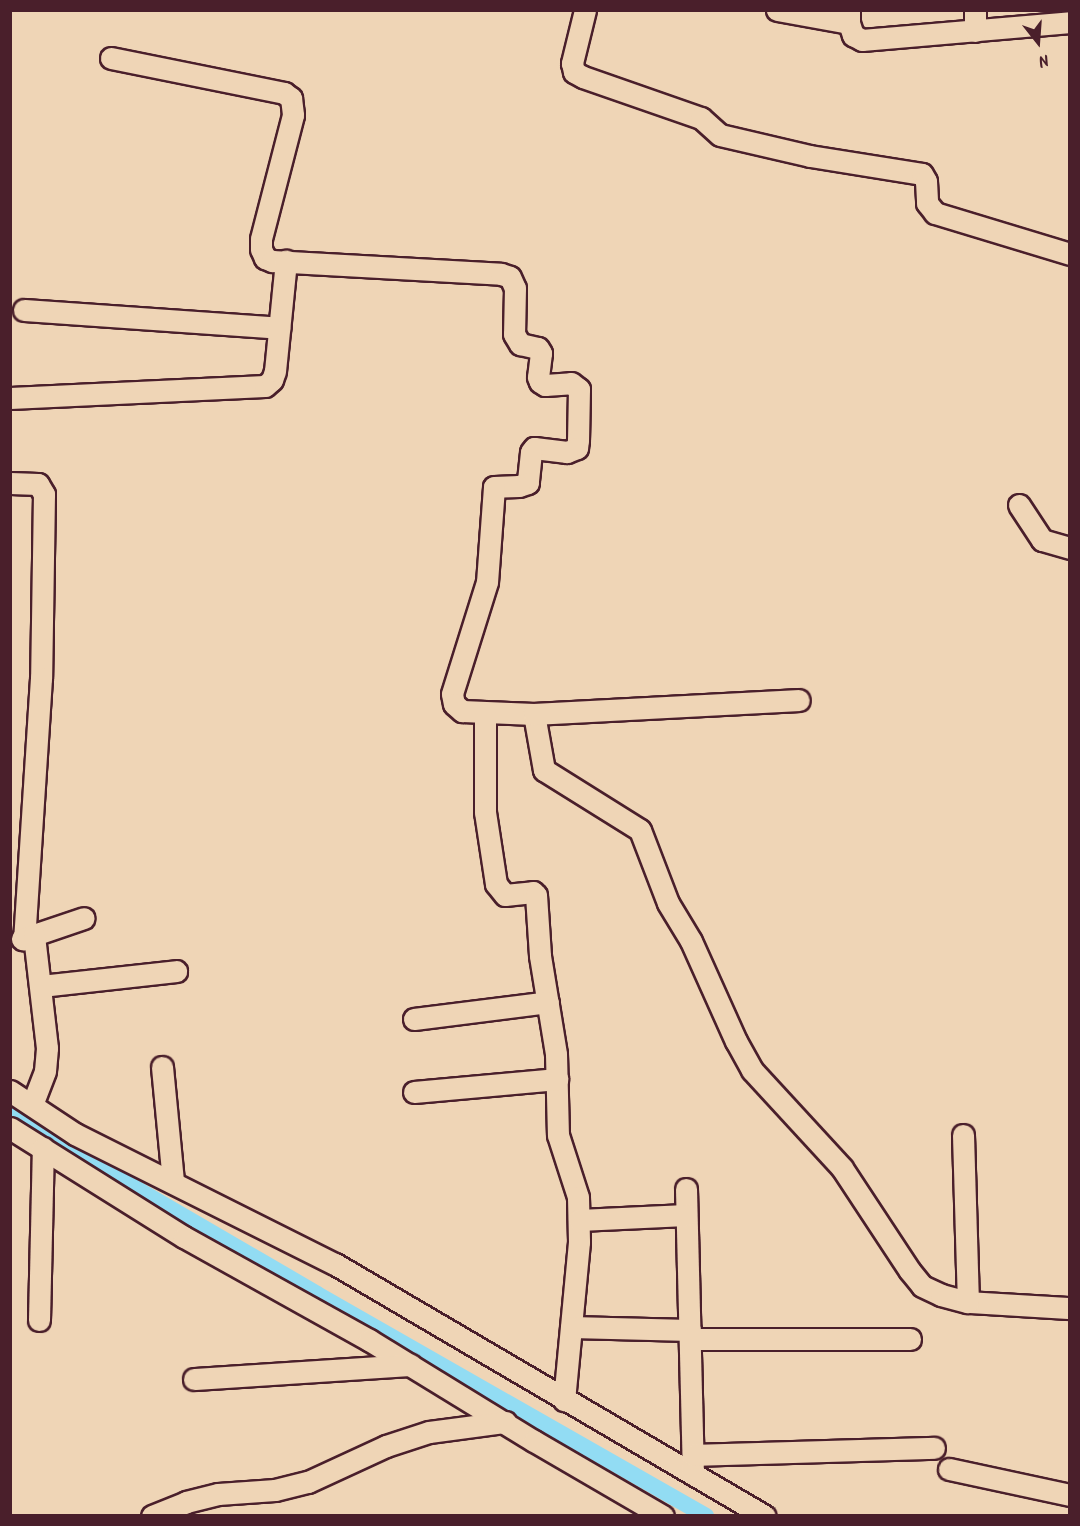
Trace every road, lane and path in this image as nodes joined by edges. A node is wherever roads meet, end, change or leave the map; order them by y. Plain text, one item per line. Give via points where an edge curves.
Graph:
1 (585, 10) edge
2 (777, 10) edge
3 (849, 17) edge
4 (975, 21) edge
5 (1070, 22) edge
6 (111, 58) dead end
7 (1070, 254) edge
8 (286, 261) junction
9 (24, 310) dead end
10 (279, 328) junction
11 (10, 398) edge
12 (10, 483) edge
13 (1019, 505) dead end
14 (1070, 548) edge
15 (799, 700) dead end
16 (485, 714) junction
17 (534, 714) junction
18 (19, 882) edge
19 (84, 918) dead end
20 (23, 939) edge
21 (176, 971) dead end
22 (41, 986) junction
23 (548, 1002) junction
24 (414, 1019) dead end
25 (162, 1067) dead end
26 (557, 1079) junction
27 (10, 1091) edge
28 (414, 1092) dead end
29 (32, 1105) junction
30 (10, 1128) edge
31 (963, 1135) dead end
32 (43, 1148) junction
33 (172, 1182) junction
34 (686, 1188) dead end
35 (686, 1215) junction
36 (579, 1220) junction
37 (968, 1302) junction
38 (1070, 1308) edge
39 (39, 1320) dead end
40 (571, 1327) junction
41 (690, 1334) junction
42 (910, 1339) dead end
43 (411, 1365) junction
44 (194, 1379) dead end
45 (564, 1400) junction
46 (505, 1422) junction
47 (934, 1448) dead end
48 (693, 1465) junction
49 (950, 1469) dead end
50 (1070, 1495) edge
51 (641, 1509) edge
52 (152, 1515) edge
53 (663, 1515) edge
54 (765, 1515) edge

1 - 7 street via 572,63 574,72 583,77 701,118 720,135 810,156 922,174 927,203 936,213
2 - 3 street
3 - 4 street via 853,35 862,40
4 - 5 street
6 - 8 street via 284,93 291,98 293,115 261,240 265,258
8 - 10 street
8 - 16 street via 510,277 515,288 514,334 520,344 538,348 541,353 540,382 571,383 579,389 577,448 567,452 534,448 528,483 499,485 492,491 487,582 452,694 454,704 462,711
9 - 10 street
10 - 11 street via 275,371 265,386
12 - 18 street via 38,484 44,494 41,678
13 - 14 street via 1042,540
15 - 17 street
16 - 17 street
16 - 23 street via 485,812 496,884 505,895 536,895
17 - 37 street via 544,770 640,830 668,903 691,941 752,1070 842,1167 922,1286
18 - 20 street
19 - 20 street
20 - 22 street
21 - 22 street
22 - 29 street via 47,1048 45,1071
23 - 24 street
23 - 26 street
25 - 33 street
26 - 28 street
26 - 36 street via 558,1134 578,1197
27 - 29 street
29 - 33 street via 75,1134
30 - 32 street
31 - 37 street
32 - 39 street
32 - 43 street via 184,1237
33 - 45 street via 335,1264
34 - 35 street
35 - 36 street
35 - 41 street
36 - 40 street
37 - 38 street
40 - 41 street
40 - 45 street
41 - 42 street
41 - 48 street
43 - 44 street
43 - 46 street
45 - 48 street
46 - 51 street
46 - 52 street via 429,1432 386,1446 308,1482 275,1490 218,1494
47 - 48 street
48 - 54 street
49 - 50 street
51 - 53 street

